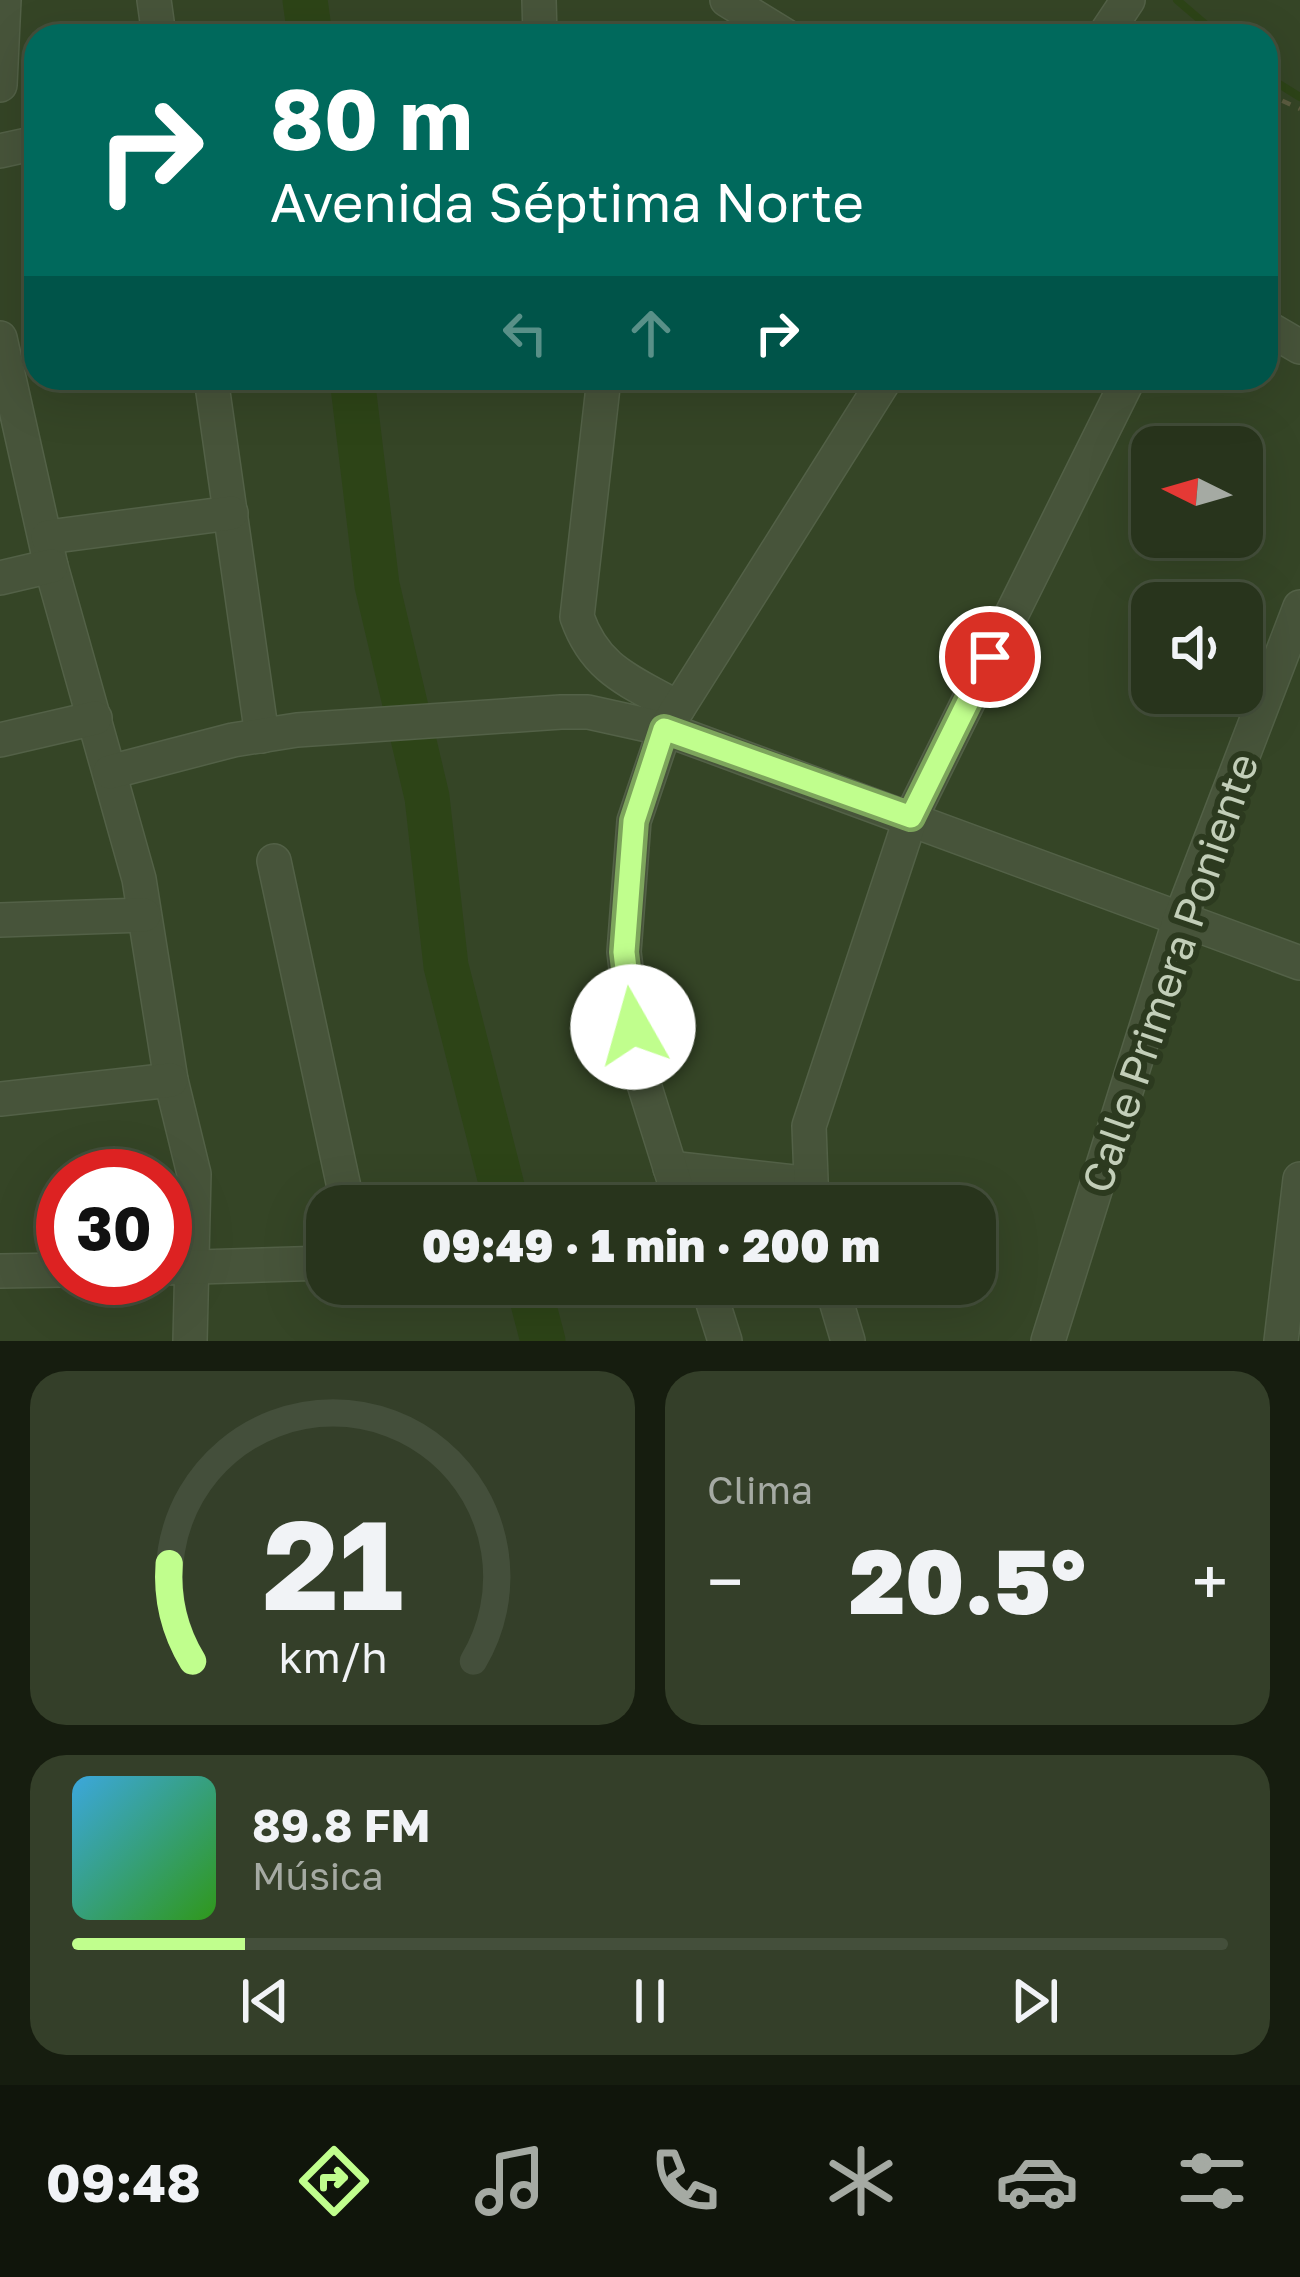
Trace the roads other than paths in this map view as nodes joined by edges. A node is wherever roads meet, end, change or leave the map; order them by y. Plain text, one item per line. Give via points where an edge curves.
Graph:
1 (4, 0) edge
2 (727, 0) edge
3 (767, 24) edge
4 (0, 86) edge
5 (0, 338) edge
6 (213, 390) edge
7 (603, 390) edge
8 (878, 390) edge
9 (1123, 390) edge
10 (10, 420) edge
11 (231, 514) junction
12 (50, 551) junction
13 (0, 578) edge
14 (1300, 608) edge
15 (95, 718) junction
16 (671, 718) junction
17 (262, 736) junction
18 (0, 740) edge
19 (110, 772) junction
20 (911, 817) junction
21 (274, 861) dead end
22 (144, 915) junction
23 (0, 920) edge
24 (1179, 922) junction
25 (1300, 963) edge
26 (171, 1080) junction
27 (0, 1099) edge
28 (188, 1149) edge
29 (670, 1168) junction
30 (1300, 1179) edge
31 (343, 1185) edge
32 (675, 1185) edge
33 (759, 1185) edge
34 (811, 1185) edge
35 (306, 1264) edge
36 (192, 1268) edge
37 (36, 1270) edge
38 (0, 1271) edge
39 (185, 1305) edge
40 (714, 1305) edge
41 (837, 1305) edge
42 (190, 1341) edge
43 (725, 1341) edge
44 (848, 1341) edge
45 (1048, 1341) edge
46 (1281, 1341) edge

1 - 4 street
2 - 3 street
5 - 10 street
6 - 11 street
7 - 16 street via 577,617 589,650
8 - 16 street
9 - 20 street
10 - 12 street
11 - 12 street
11 - 17 street
12 - 13 street
12 - 15 street
14 - 24 street, Calle Primera Poniente
15 - 18 street
15 - 19 street
16 - 17 street via 527,713
16 - 20 street
16 - 29 street via 634,821 624,952 638,1065
17 - 19 street
19 - 22 street
20 - 24 street
20 - 34 street via 809,1126
21 - 31 street
22 - 23 street
22 - 26 street
24 - 25 street
24 - 45 street, Calle Primera Poniente
26 - 27 street
26 - 28 street
29 - 32 street
29 - 33 street
30 - 46 street
35 - 36 street
37 - 38 street
39 - 42 street
40 - 43 street
41 - 44 street

